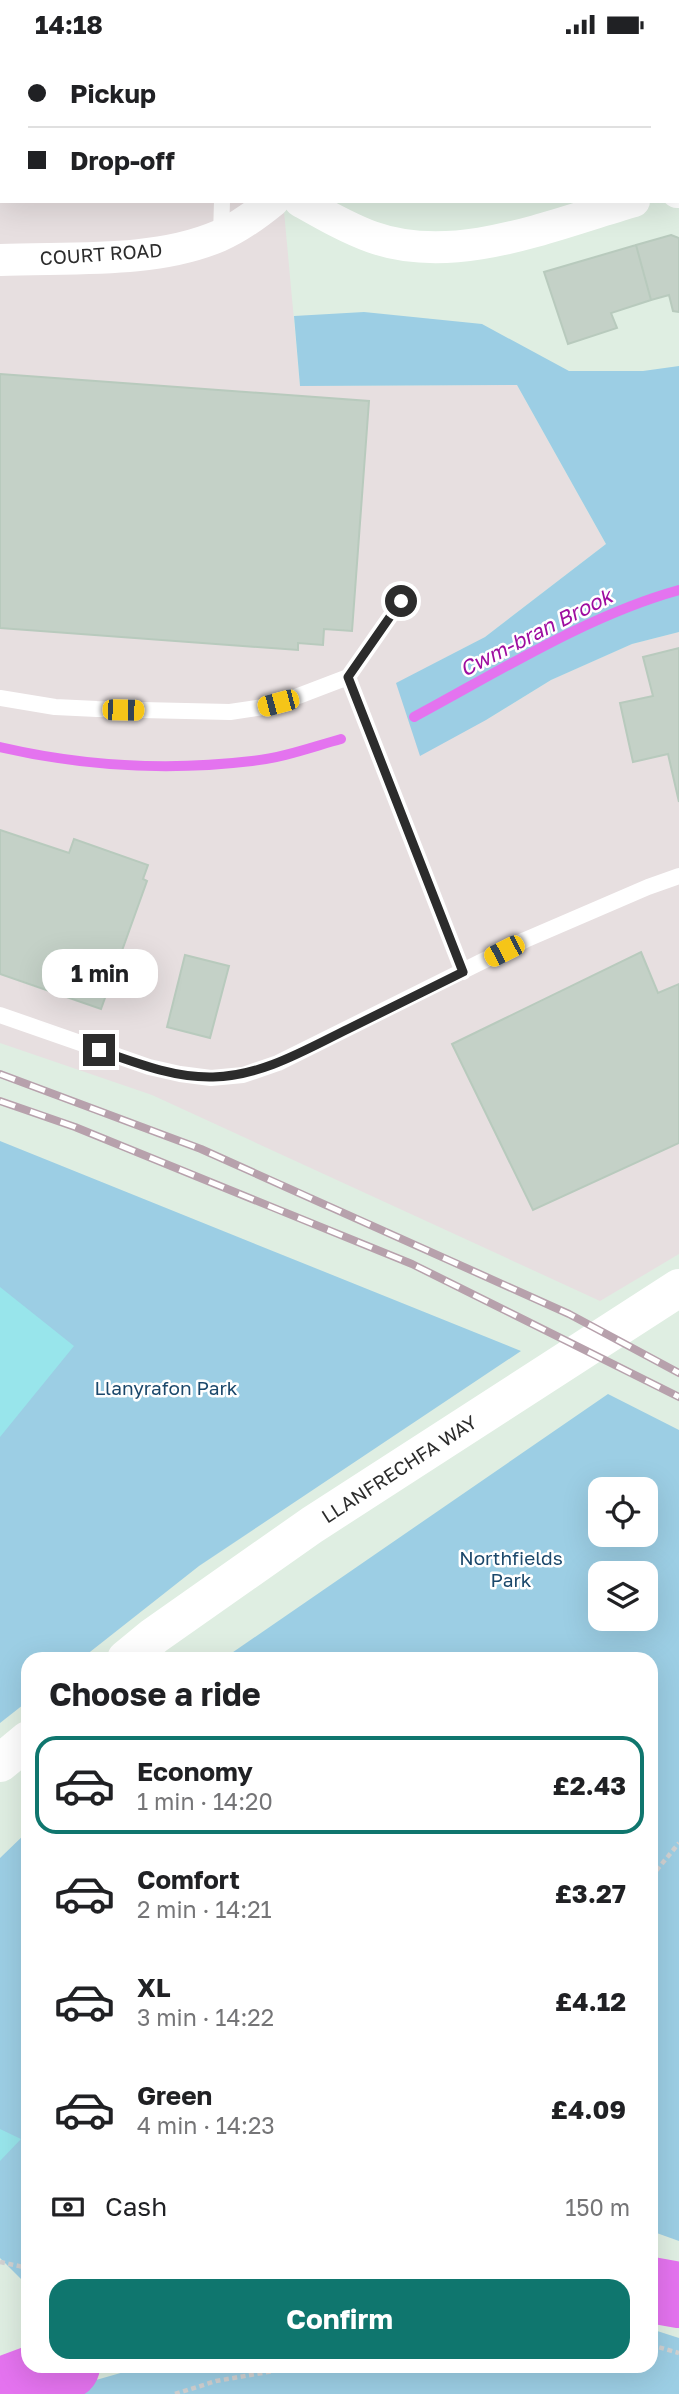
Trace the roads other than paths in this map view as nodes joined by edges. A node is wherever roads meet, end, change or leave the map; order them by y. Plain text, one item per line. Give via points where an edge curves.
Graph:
1 (222, 203) edge
2 (270, 203) edge
3 (304, 203) edge
4 (627, 203) edge
5 (221, 235) junction
6 (0, 260) edge
7 (401, 601) dead end
8 (348, 677) junction
9 (0, 698) edge
10 (679, 876) edge
11 (463, 972) junction
12 (0, 1015) edge
13 (672, 1292) edge
14 (135, 1652) edge
15 (21, 1746) edge
16 (0, 1763) edge

1 - 5 lane
2 - 5 street, COURT ROAD
3 - 4 street via 373,237 441,247 488,243
5 - 6 street, COURT ROAD via 178,249 135,255
7 - 8 lane
8 - 9 lane via 293,698 230,712 55,707
8 - 11 lane
10 - 11 lane via 525,940
11 - 12 lane via 278,1063 222,1077 149,1067
13 - 14 street, LLANFRECHFA WAY via 312,1525
15 - 16 street

